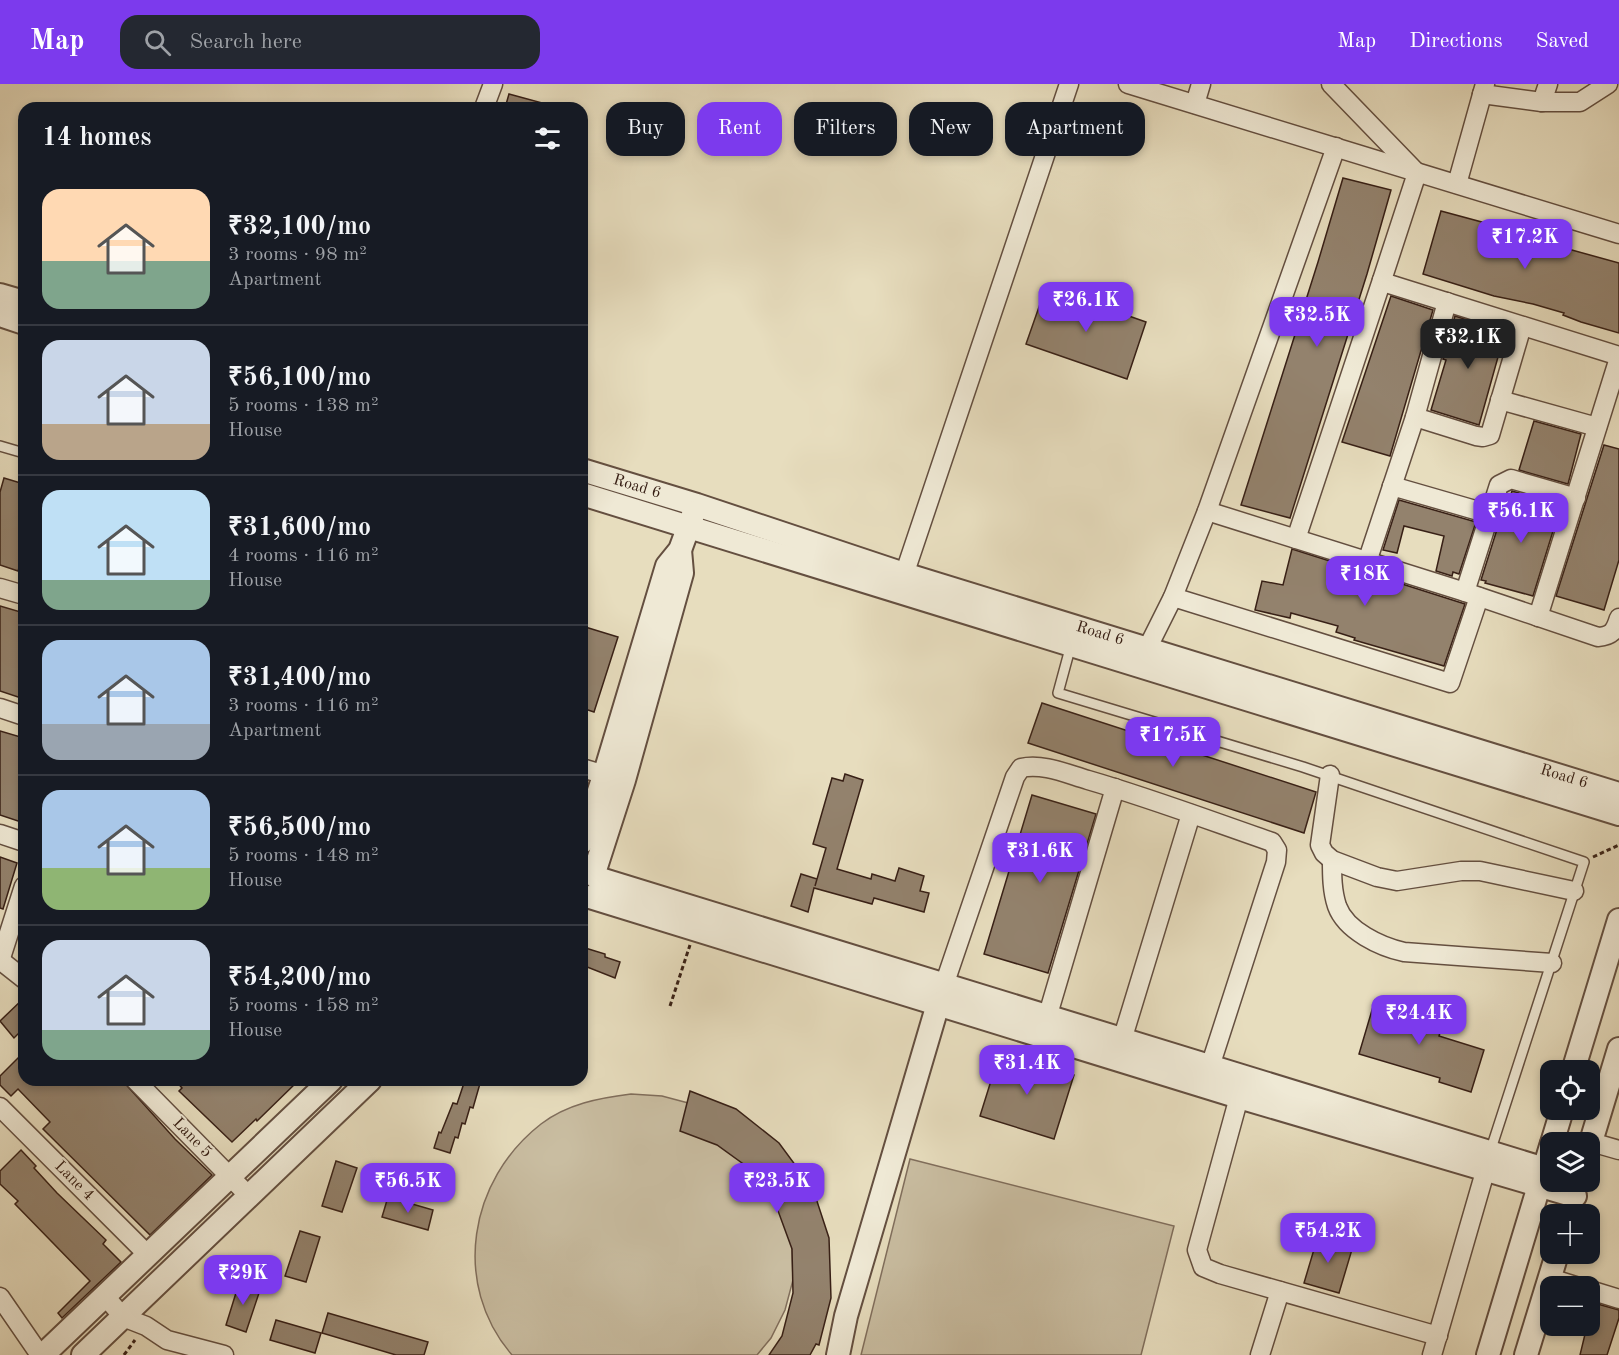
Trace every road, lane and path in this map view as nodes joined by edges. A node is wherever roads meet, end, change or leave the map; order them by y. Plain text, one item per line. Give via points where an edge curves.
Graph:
1 (493, 84) edge
2 (1069, 84) edge
3 (1128, 84) edge
4 (1201, 84) edge
5 (1331, 84) edge
6 (1548, 84) edge
7 (1608, 84) edge
8 (1483, 89) edge
9 (486, 102) edge
10 (1542, 102) junction
11 (1195, 104) junction
12 (1336, 147) junction
13 (1417, 173) junction
14 (1457, 184) junction
15 (1619, 234) edge
16 (1382, 280) junction
17 (0, 295) edge
18 (18, 300) edge
19 (1448, 302) junction
20 (0, 315) edge
21 (18, 321) edge
22 (1522, 327) junction
23 (1619, 357) edge
24 (1500, 400) junction
25 (1415, 417) junction
26 (1597, 427) junction
27 (0, 446) edge
28 (18, 451) edge
29 (588, 472) edge
30 (1392, 486) junction
31 (588, 496) edge
32 (1576, 498) junction
33 (697, 505) junction
34 (1207, 511) junction
35 (1489, 514) junction
36 (689, 527) junction
37 (1296, 539) junction
38 (1367, 562) junction
39 (901, 583) junction
40 (0, 588) edge
41 (18, 589) edge
42 (1472, 594) junction
43 (1173, 597) junction
44 (1539, 617) junction
45 (1619, 618) edge
46 (1071, 645) junction
47 (1148, 649) junction
48 (0, 708) edge
49 (18, 714) edge
50 (588, 770) edge
51 (1330, 776) junction
52 (614, 778) junction
53 (1115, 788) junction
54 (1619, 794) edge
55 (1191, 814) junction
56 (1619, 814) edge
57 (588, 830) edge
58 (0, 834) edge
59 (18, 840) edge
60 (1619, 845) edge
61 (1332, 860) junction
62 (1584, 861) junction
63 (589, 883) edge
64 (1574, 891) junction
65 (18, 904) edge
66 (1619, 920) edge
67 (695, 929) junction
68 (0, 960) edge
69 (1551, 963) junction
70 (18, 974) edge
71 (941, 994) junction
72 (670, 1006) dead end
73 (1044, 1026) junction
74 (1120, 1049) junction
75 (1619, 1049) edge
76 (1576, 1060) edge
77 (1207, 1076) junction
78 (144, 1086) edge
79 (326, 1086) edge
80 (333, 1086) edge
81 (363, 1086) edge
82 (1239, 1097) junction
83 (346, 1102) junction
84 (0, 1107) edge
85 (1594, 1132) edge
86 (1416, 1139) junction
87 (1600, 1146) edge
88 (1619, 1150) edge
89 (1488, 1161) junction
90 (1540, 1174) edge
91 (230, 1177) junction
92 (1540, 1191) edge
93 (249, 1196) junction
94 (148, 1255) junction
95 (1280, 1291) junction
96 (1600, 1293) edge
97 (105, 1296) junction
98 (0, 1298) edge
99 (1619, 1299) edge
100 (1540, 1310) edge
101 (123, 1317) junction
102 (1438, 1336) junction
103 (42, 1355) edge
104 (83, 1355) edge
105 (224, 1355) edge
106 (838, 1355) edge
107 (1260, 1355) edge
108 (1432, 1355) edge
109 (1488, 1355) edge
110 (1526, 1355) edge

1 - 9 street
2 - 39 street
3 - 11 street
4 - 11 street
5 - 13 street
6 - 10 street
7 - 10 street via 1580,102
8 - 10 street
8 - 14 street
11 - 12 street
12 - 13 street
12 - 34 street
13 - 14 street
13 - 16 street
14 - 15 street
16 - 19 street
16 - 37 street
17 - 18 street
19 - 22 street
19 - 25 street
20 - 21 street
22 - 23 street
22 - 24 street
23 - 26 street
24 - 25 street via 1490,435 1483,437
24 - 26 street
25 - 30 street
26 - 32 street
27 - 28 lane
29 - 33 street, Road 6
30 - 35 street
30 - 38 street
31 - 36 street, Road 6
32 - 35 street via 1512,479 1499,485
32 - 44 street
33 - 36 street
33 - 39 street, Road 6
34 - 37 street
34 - 43 street
35 - 42 street
36 - 39 street, Road 6
36 - 52 street via 680,550 682,573
37 - 38 street
38 - 42 street
39 - 46 street, Road 6
39 - 47 street, Road 6
40 - 41 street
42 - 43 street via 1450,683
42 - 44 street
43 - 47 street
44 - 45 street via 1598,637 1615,631
46 - 51 lane via 1058,693
46 - 56 street, Road 6
47 - 54 street, Road 6
48 - 49 street
50 - 52 street
51 - 61 street via 1320,844
51 - 62 lane
52 - 57 street
52 - 63 street
53 - 55 street
53 - 71 street via 1049,769 1021,768
53 - 73 street
55 - 74 street
55 - 77 street via 1272,842 1277,850
58 - 59 street
60 - 62 path
61 - 64 street via 1397,881 1461,871 1480,872
61 - 69 street via 1337,908 1346,921 1379,945 1404,952
62 - 64 lane
63 - 67 street
63 - 71 street
64 - 69 lane
65 - 68 street
66 - 76 street
67 - 71 street
67 - 72 path
68 - 70 street
69 - 89 lane
71 - 73 street
71 - 106 street via 846,1316
73 - 74 street
74 - 77 street
75 - 85 street
77 - 82 street
77 - 86 street
78 - 91 street, Lane 5
79 - 91 street
80 - 83 street
81 - 83 street
82 - 86 street
82 - 95 street via 1197,1250 1203,1267
83 - 93 street
84 - 94 street, Lane 4
86 - 89 street
87 - 88 street
89 - 90 street
89 - 102 street
91 - 93 street, Lane 5
91 - 94 street
92 - 109 street
93 - 101 street
94 - 97 street
95 - 102 street
95 - 107 street
96 - 99 street
97 - 101 street
97 - 103 street
98 - 103 street
100 - 110 street
101 - 104 street
101 - 105 street via 167,1340
102 - 108 street

